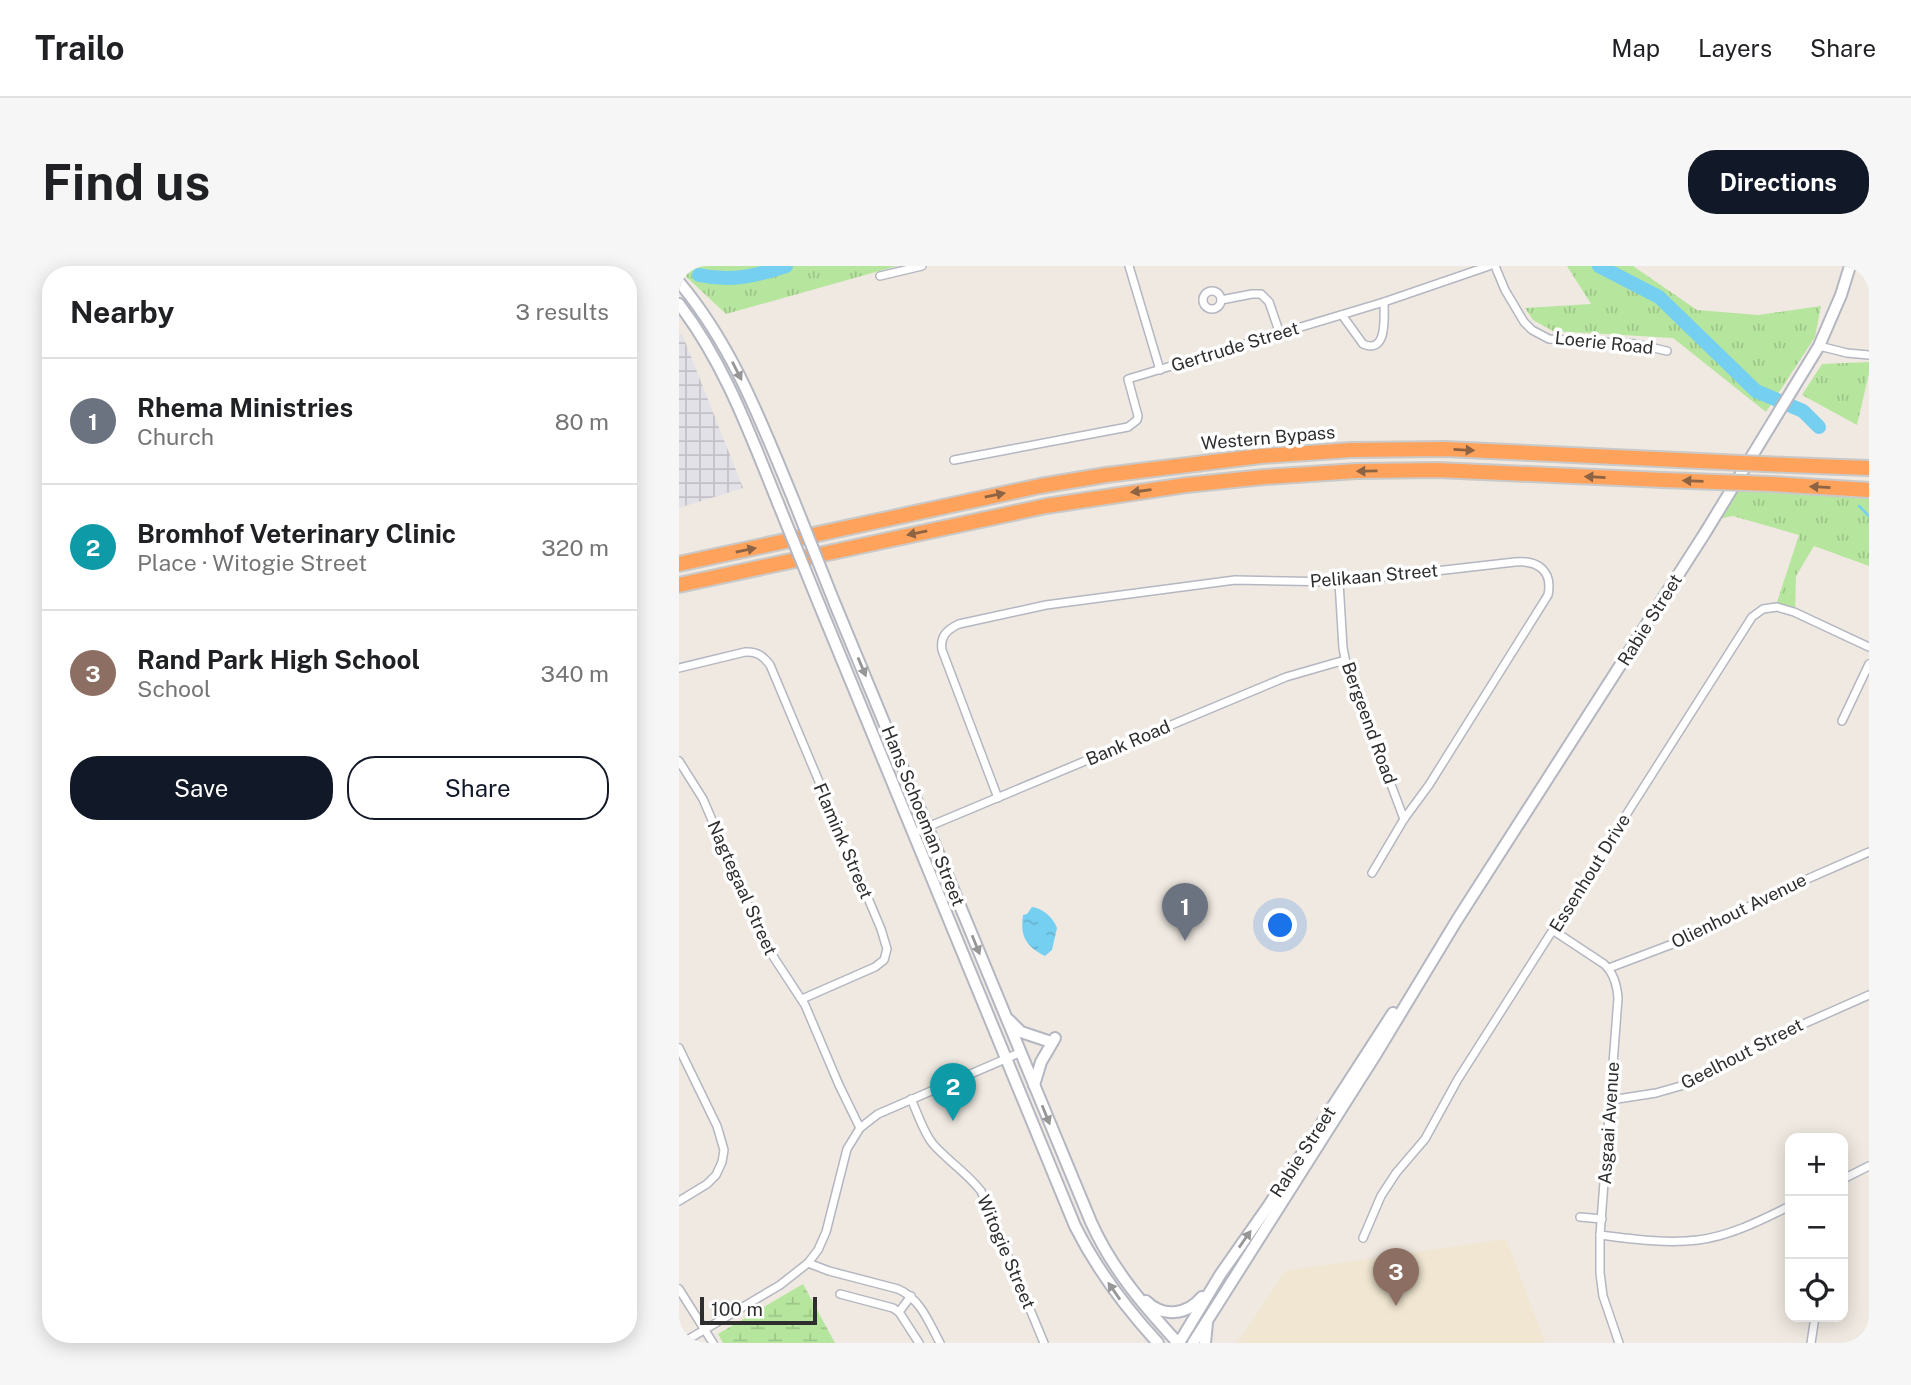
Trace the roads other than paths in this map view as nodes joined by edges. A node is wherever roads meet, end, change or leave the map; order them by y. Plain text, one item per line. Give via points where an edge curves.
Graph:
1 (922, 266) edge
2 (1129, 266) edge
3 (1489, 266) edge
4 (1495, 266) edge
5 (1850, 266) edge
6 (880, 276) dead end
7 (679, 282) edge
8 (1221, 300) dead end
9 (1384, 302) junction
10 (679, 304) edge
11 (1342, 315) junction
12 (1280, 334) junction
13 (1819, 346) junction
14 (1667, 351) dead end
15 (1869, 355) edge
16 (1160, 370) junction
17 (954, 460) dead end
18 (1869, 468) edge
19 (1869, 490) edge
20 (679, 564) edge
21 (1339, 582) junction
22 (679, 585) edge
23 (1869, 647) edge
24 (1345, 660) junction
25 (1869, 664) edge
26 (679, 668) edge
27 (1842, 722) dead end
28 (679, 761) edge
29 (997, 798) junction
30 (1404, 819) junction
31 (928, 827) junction
32 (913, 833) junction
33 (1869, 852) edge
34 (1373, 873) dead end
35 (1553, 931) junction
36 (1430, 962) junction
37 (1609, 968) junction
38 (1869, 995) edge
39 (802, 999) junction
40 (1003, 1012) junction
41 (679, 1048) edge
42 (1019, 1053) junction
43 (1006, 1058) junction
44 (1034, 1085) junction
45 (911, 1099) junction
46 (1611, 1100) junction
47 (860, 1128) junction
48 (1869, 1166) edge
49 (1848, 1176) edge
50 (679, 1201) edge
51 (1785, 1209) edge
52 (1580, 1217) dead end
53 (1602, 1219) junction
54 (1601, 1235) junction
55 (1363, 1238) dead end
56 (808, 1263) junction
57 (1220, 1275) junction
58 (1122, 1277) junction
59 (679, 1289) edge
60 (840, 1294) dead end
61 (911, 1296) junction
62 (899, 1312) junction
63 (1130, 1312) junction
64 (1208, 1320) junction
65 (1814, 1322) edge
66 (705, 1329) junction
67 (681, 1343) edge
68 (713, 1343) edge
69 (919, 1343) edge
70 (940, 1343) edge
71 (1044, 1343) edge
72 (1149, 1343) edge
73 (1159, 1343) edge
74 (1179, 1343) edge
75 (1193, 1343) edge
76 (1205, 1343) edge
77 (1619, 1343) edge
78 (1811, 1343) edge

1 - 6 street
2 - 16 street
3 - 9 street, Gertrude Street
4 - 14 street, Loerie Road via 1524,322 1549,339 1637,344
5 - 13 main road, Rabie Street
7 -> 31 main road, Hans Schoeman Street, bridge via 725,348 748,392
8 - 12 street via 1261,294 1269,302
9 - 11 street, Gertrude Street
9 - 11 street via 1383,335 1376,345 1363,344
10 - 32 main road, Hans Schoeman Street, bridge via 722,371 744,419
11 - 12 street, Gertrude Street
12 - 16 street, Gertrude Street
13 - 15 street
13 - 36 main road, Rabie Street
16 - 17 street, Gertrude Street via 1128,379 1138,416 1128,427
20 -> 18 highway, Western Bypass, bridge via 1040,486 1261,456 1445,449
19 -> 22 highway, bridge via 1437,470 1264,477 1046,506
21 - 24 street, Bergeend Road
21 - 29 street, Pelikaan Street via 1235,580 1033,608 949,629 942,640 944,657
21 - 30 street, Pelikaan Street via 1525,561 1543,570 1549,581 1541,608
23 - 35 street, Essenhout Drive via 1788,610 1767,608 1755,614
24 - 29 street, Bank Road via 1286,677
24 - 30 street, Bergeend Road
25 - 27 street
26 - 39 street, Flamink Street via 745,652 759,654 770,665 887,945 884,960 875,967
28 - 39 street, Nagtegaal Street via 703,799 765,944
29 - 31 street, Bank Road
30 - 34 street, Pelikaan Street
31 - 32 street, Bank Road
31 -> 40 main road, Hans Schoeman Street
32 - 43 main road, Hans Schoeman Street
33 - 37 street, Olienhout Avenue via 1764,898 1699,934
35 - 37 street
35 - 55 street, Essenhout Drive via 1428,1133 1385,1189
57 -> 36 main road, Rabie Street
36 - 64 main road, Rabie Street
37 - 46 street, Asgaai Avenue via 1618,998
38 - 46 street, Geelhout Street via 1774,1037 1684,1085
39 - 47 street, Nagtegaal Street
40 - 42 main road, Hans Schoeman Street
40 - 44 main road via 1019,1030 1052,1040
41 - 50 street via 724,1150 716,1175
42 - 43 street
42 - 44 main road, Hans Schoeman Street
43 - 45 street
63 -> 43 main road, Hans Schoeman Street via 1075,1226
44 -> 58 main road, Hans Schoeman Street via 1096,1234
45 - 47 street
45 - 71 street, Witogie Street via 933,1144 981,1191
46 - 53 street, Asgaai Avenue
47 - 56 street via 848,1149 826,1232
48 - 49 street
51 - 54 street via 1699,1240
52 - 53 street
53 - 54 street, Asgaai Avenue
54 - 77 street, Asgaai Avenue via 1601,1290
56 - 61 street
56 - 66 street via 780,1286
57 - 58 main road via 1194,1305 1170,1313 1150,1305
57 - 74 main road, Rabie Street
58 - 74 main road, Hans Schoeman Street
59 - 66 street
60 - 62 street
61 - 62 street
61 - 70 street
62 - 69 street
63 - 72 main road
63 - 73 main road, Hans Schoeman Street
64 - 75 main road, Rabie Street
64 - 76 main road
65 - 78 street
66 - 67 street
66 - 68 street

